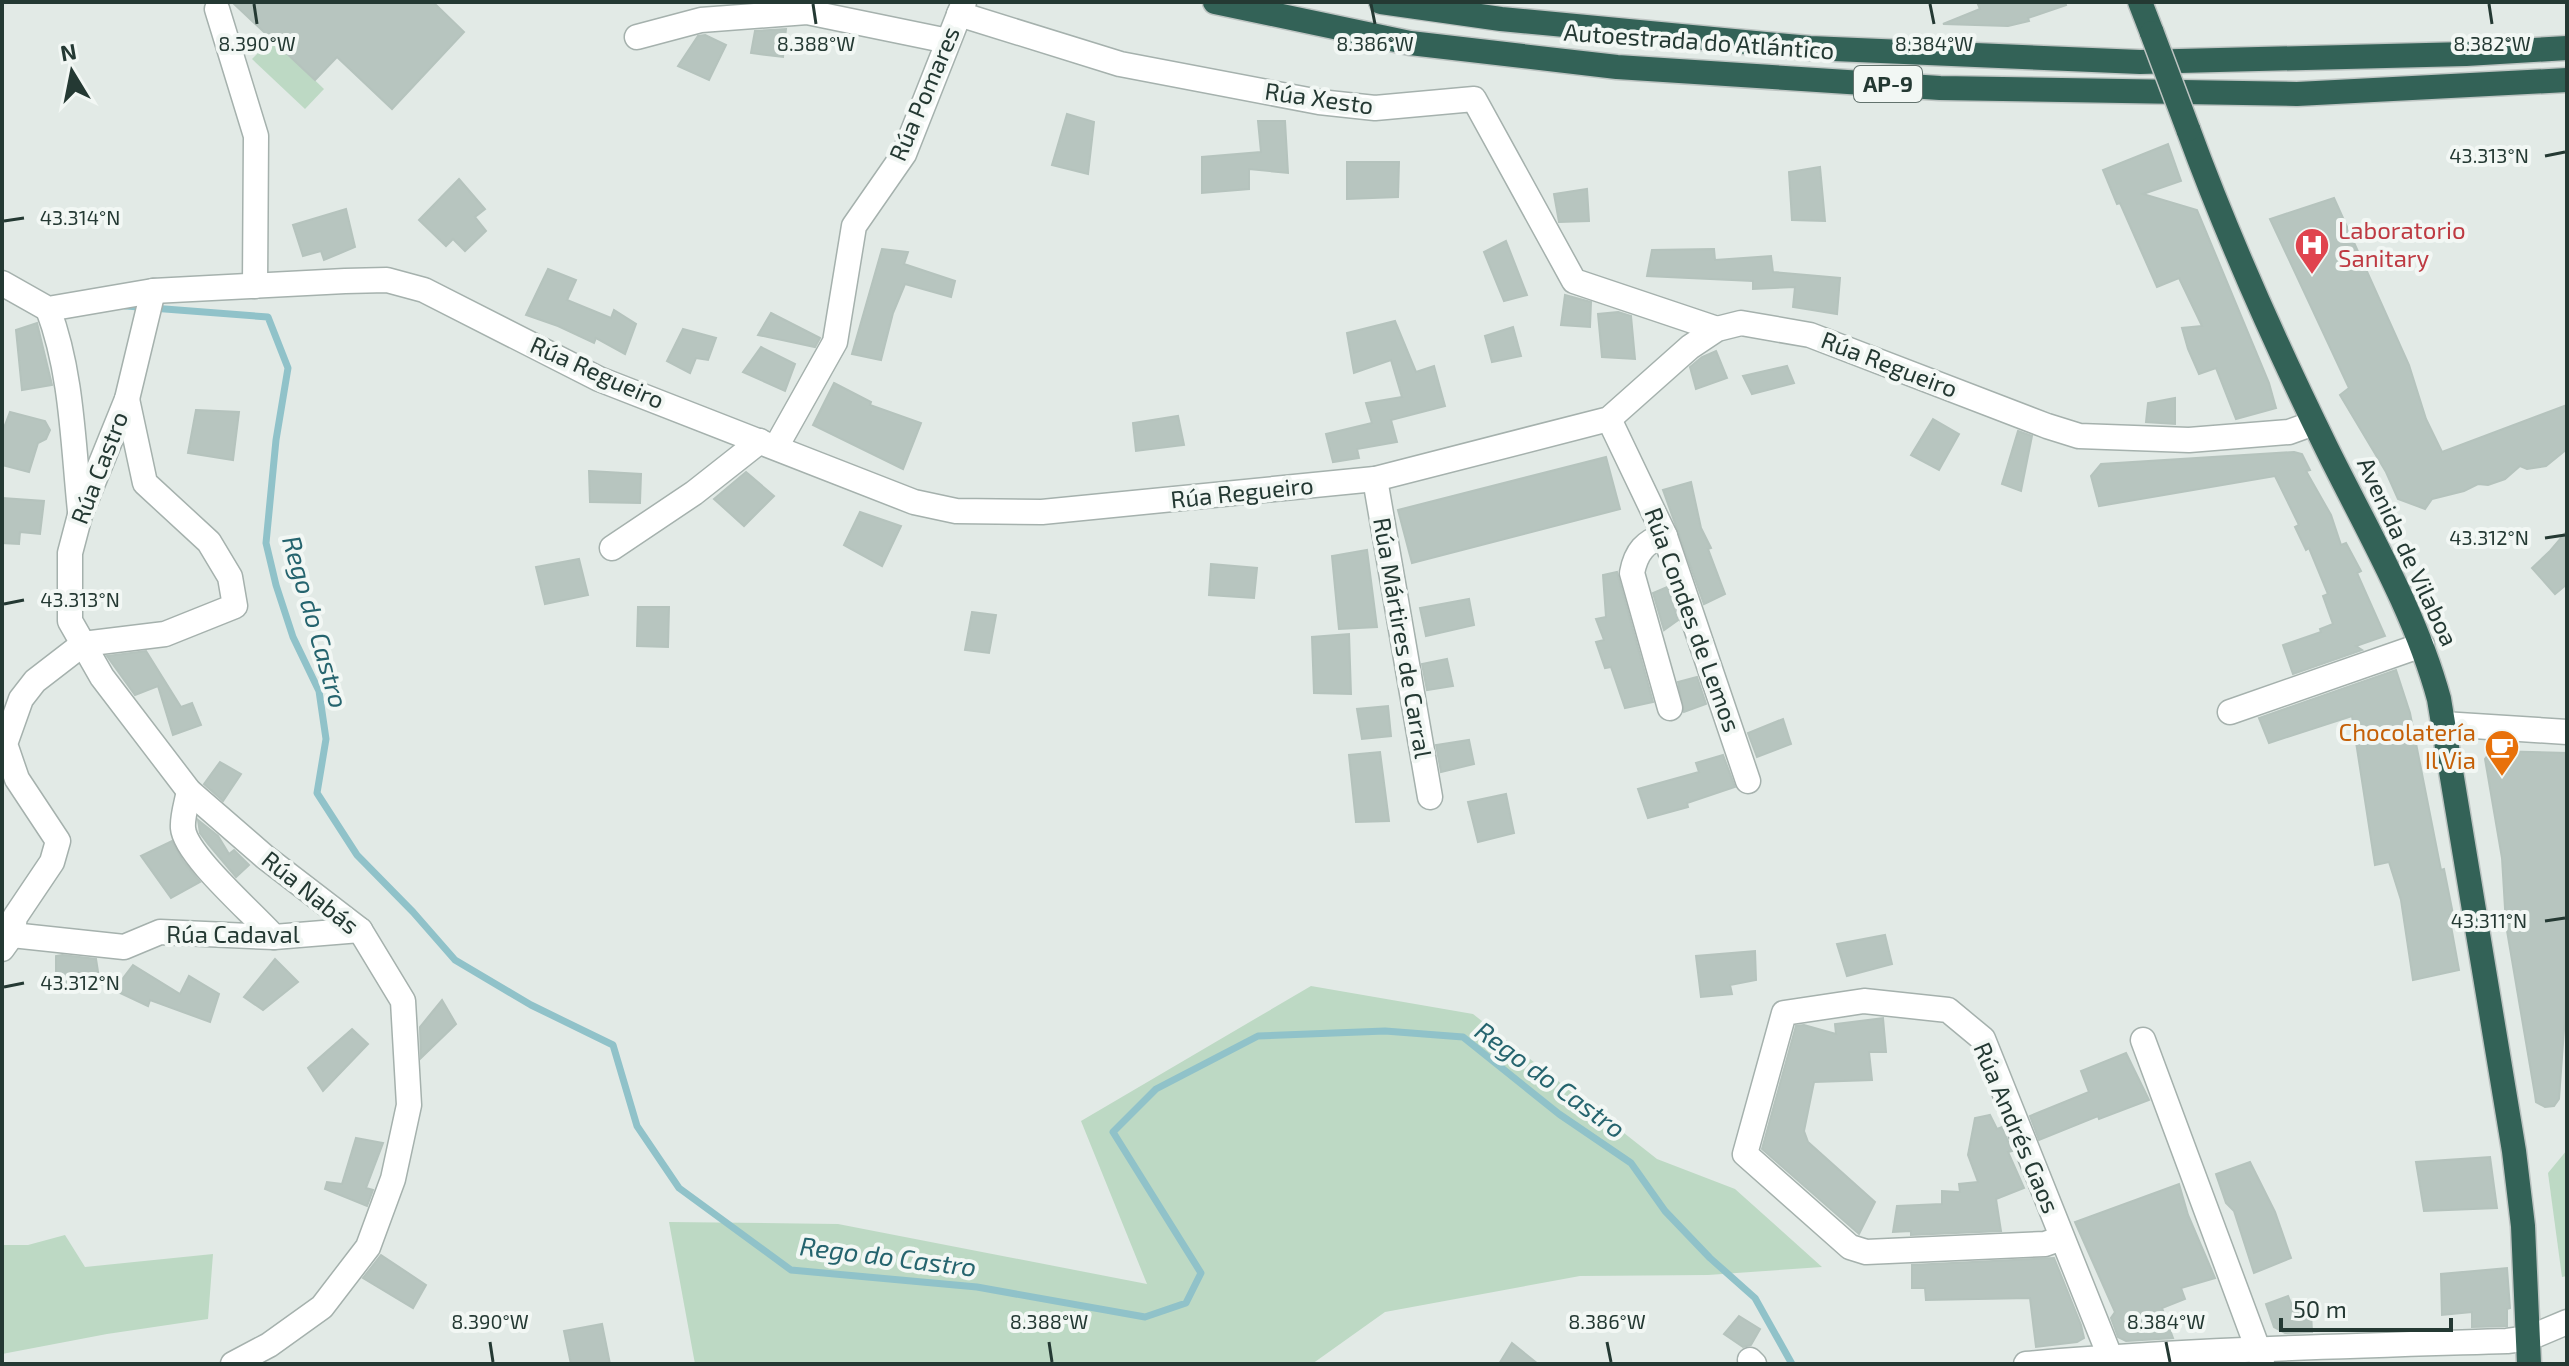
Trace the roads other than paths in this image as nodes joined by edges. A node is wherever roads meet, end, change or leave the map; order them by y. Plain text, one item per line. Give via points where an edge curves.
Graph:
1 (1215, 2) edge
2 (1381, 2) edge
3 (2140, 2) edge
4 (2153, 2) edge
5 (961, 8) edge
6 (217, 9) dead end
7 (2152, 33) junction
8 (637, 37) dead end
9 (948, 41) junction
10 (2567, 48) edge
11 (2567, 80) edge
12 (2, 283) edge
13 (255, 286) junction
14 (153, 291) junction
15 (48, 309) junction
16 (1717, 329) junction
17 (127, 399) junction
18 (1609, 419) junction
19 (2314, 423) junction
20 (768, 444) junction
21 (1375, 479) junction
22 (80, 515) junction
23 (1665, 536) junction
24 (612, 548) dead end
25 (83, 644) junction
26 (2422, 645) junction
27 (1670, 708) dead end
28 (2230, 712) dead end
29 (2443, 724) junction
30 (2567, 732) edge
31 (1748, 781) dead end
32 (189, 791) junction
33 (1430, 797) dead end
34 (8, 928) edge
35 (360, 930) junction
36 (274, 937) junction
37 (2143, 1040) dead end
38 (2062, 1238) junction
39 (2567, 1322) edge
40 (2529, 1338) junction
41 (2261, 1356) edge
42 (2112, 1360) edge
43 (233, 1364) edge
44 (2026, 1364) edge
45 (2529, 1364) edge

1 - 11 highway, Autoestrada do Atlántico / AP-9 via 1410,43 1617,67 1940,88 2297,94
2 - 10 highway, Autoestrada do Atlántico / AP-9 via 1501,19 1810,48 2140,62
3 - 7 highway, Avenida de Vilaboa
4 - 7 highway, Avenida de Vilaboa
5 - 9 street, Rúa Pomares
5 - 16 street, Rúa Xesto via 1120,64 1319,102 1375,108 1474,99 1574,281
6 - 13 street via 256,136
7 - 19 highway, Avenida de Vilaboa, bridge via 2254,290
8 - 9 street via 701,20 807,12
9 - 20 street, Rúa Pomares via 904,154 854,226 835,342
12 - 15 street
13 - 14 street, Rúa Regueiro
13 - 20 street, Rúa Regueiro via 387,280 424,290 599,379
14 - 15 street, Rúa Regueiro
14 - 17 street, Rúa Castro
15 - 22 street via 65,374
16 - 18 street, Rúa Regueiro
16 - 19 street, Rúa Regueiro via 1741,323 1810,335 2079,436 2189,440 2289,432
17 - 22 street, Rúa Castro
17 - 25 street via 145,483 209,542 230,577 235,606 165,634
18 - 21 street, Rúa Regueiro
18 - 23 street, Rúa Condes de Lemos
19 - 26 highway, Avenida de Vilaboa
20 - 21 street, Rúa Regueiro via 914,502 956,511 1042,512
20 - 24 street
21 - 33 street, Rúa Mártires de Carral
22 - 25 street, Rúa Castro via 70,553 70,621
23 - 27 street via 1650,540 1632,573
23 - 31 street, Rúa Condes de Lemos
25 - 32 street, Rúa Nabás
25 - 34 street via 35,681 21,699 5,744 17,779 58,841 52,862
26 - 28 street
26 - 29 highway, Avenida de Vilaboa
29 - 30 street
29 - 40 highway, Avenida de Vilaboa via 2514,1151
32 - 35 street, Rúa Nabás
32 - 36 street via 182,830 203,866
34 - 36 street, Rúa Cadaval via 124,947 160,932
35 - 36 street, Rúa Cadaval
35 - 43 street, Rúa Nabás via 403,1001 409,1105 393,1179 368,1247 322,1307
37 - 41 street
38 - 38 street, Rúa Andrés Gaos via 1983,1039 1948,1010 1864,1001 1784,1013 1745,1154 1850,1247 1866,1252 2045,1244
38 - 42 street, Rúa Andrés Gaos
39 - 40 street
40 - 41 street
40 - 45 highway, Avenida de Vilaboa
41 - 42 street
42 - 44 street

